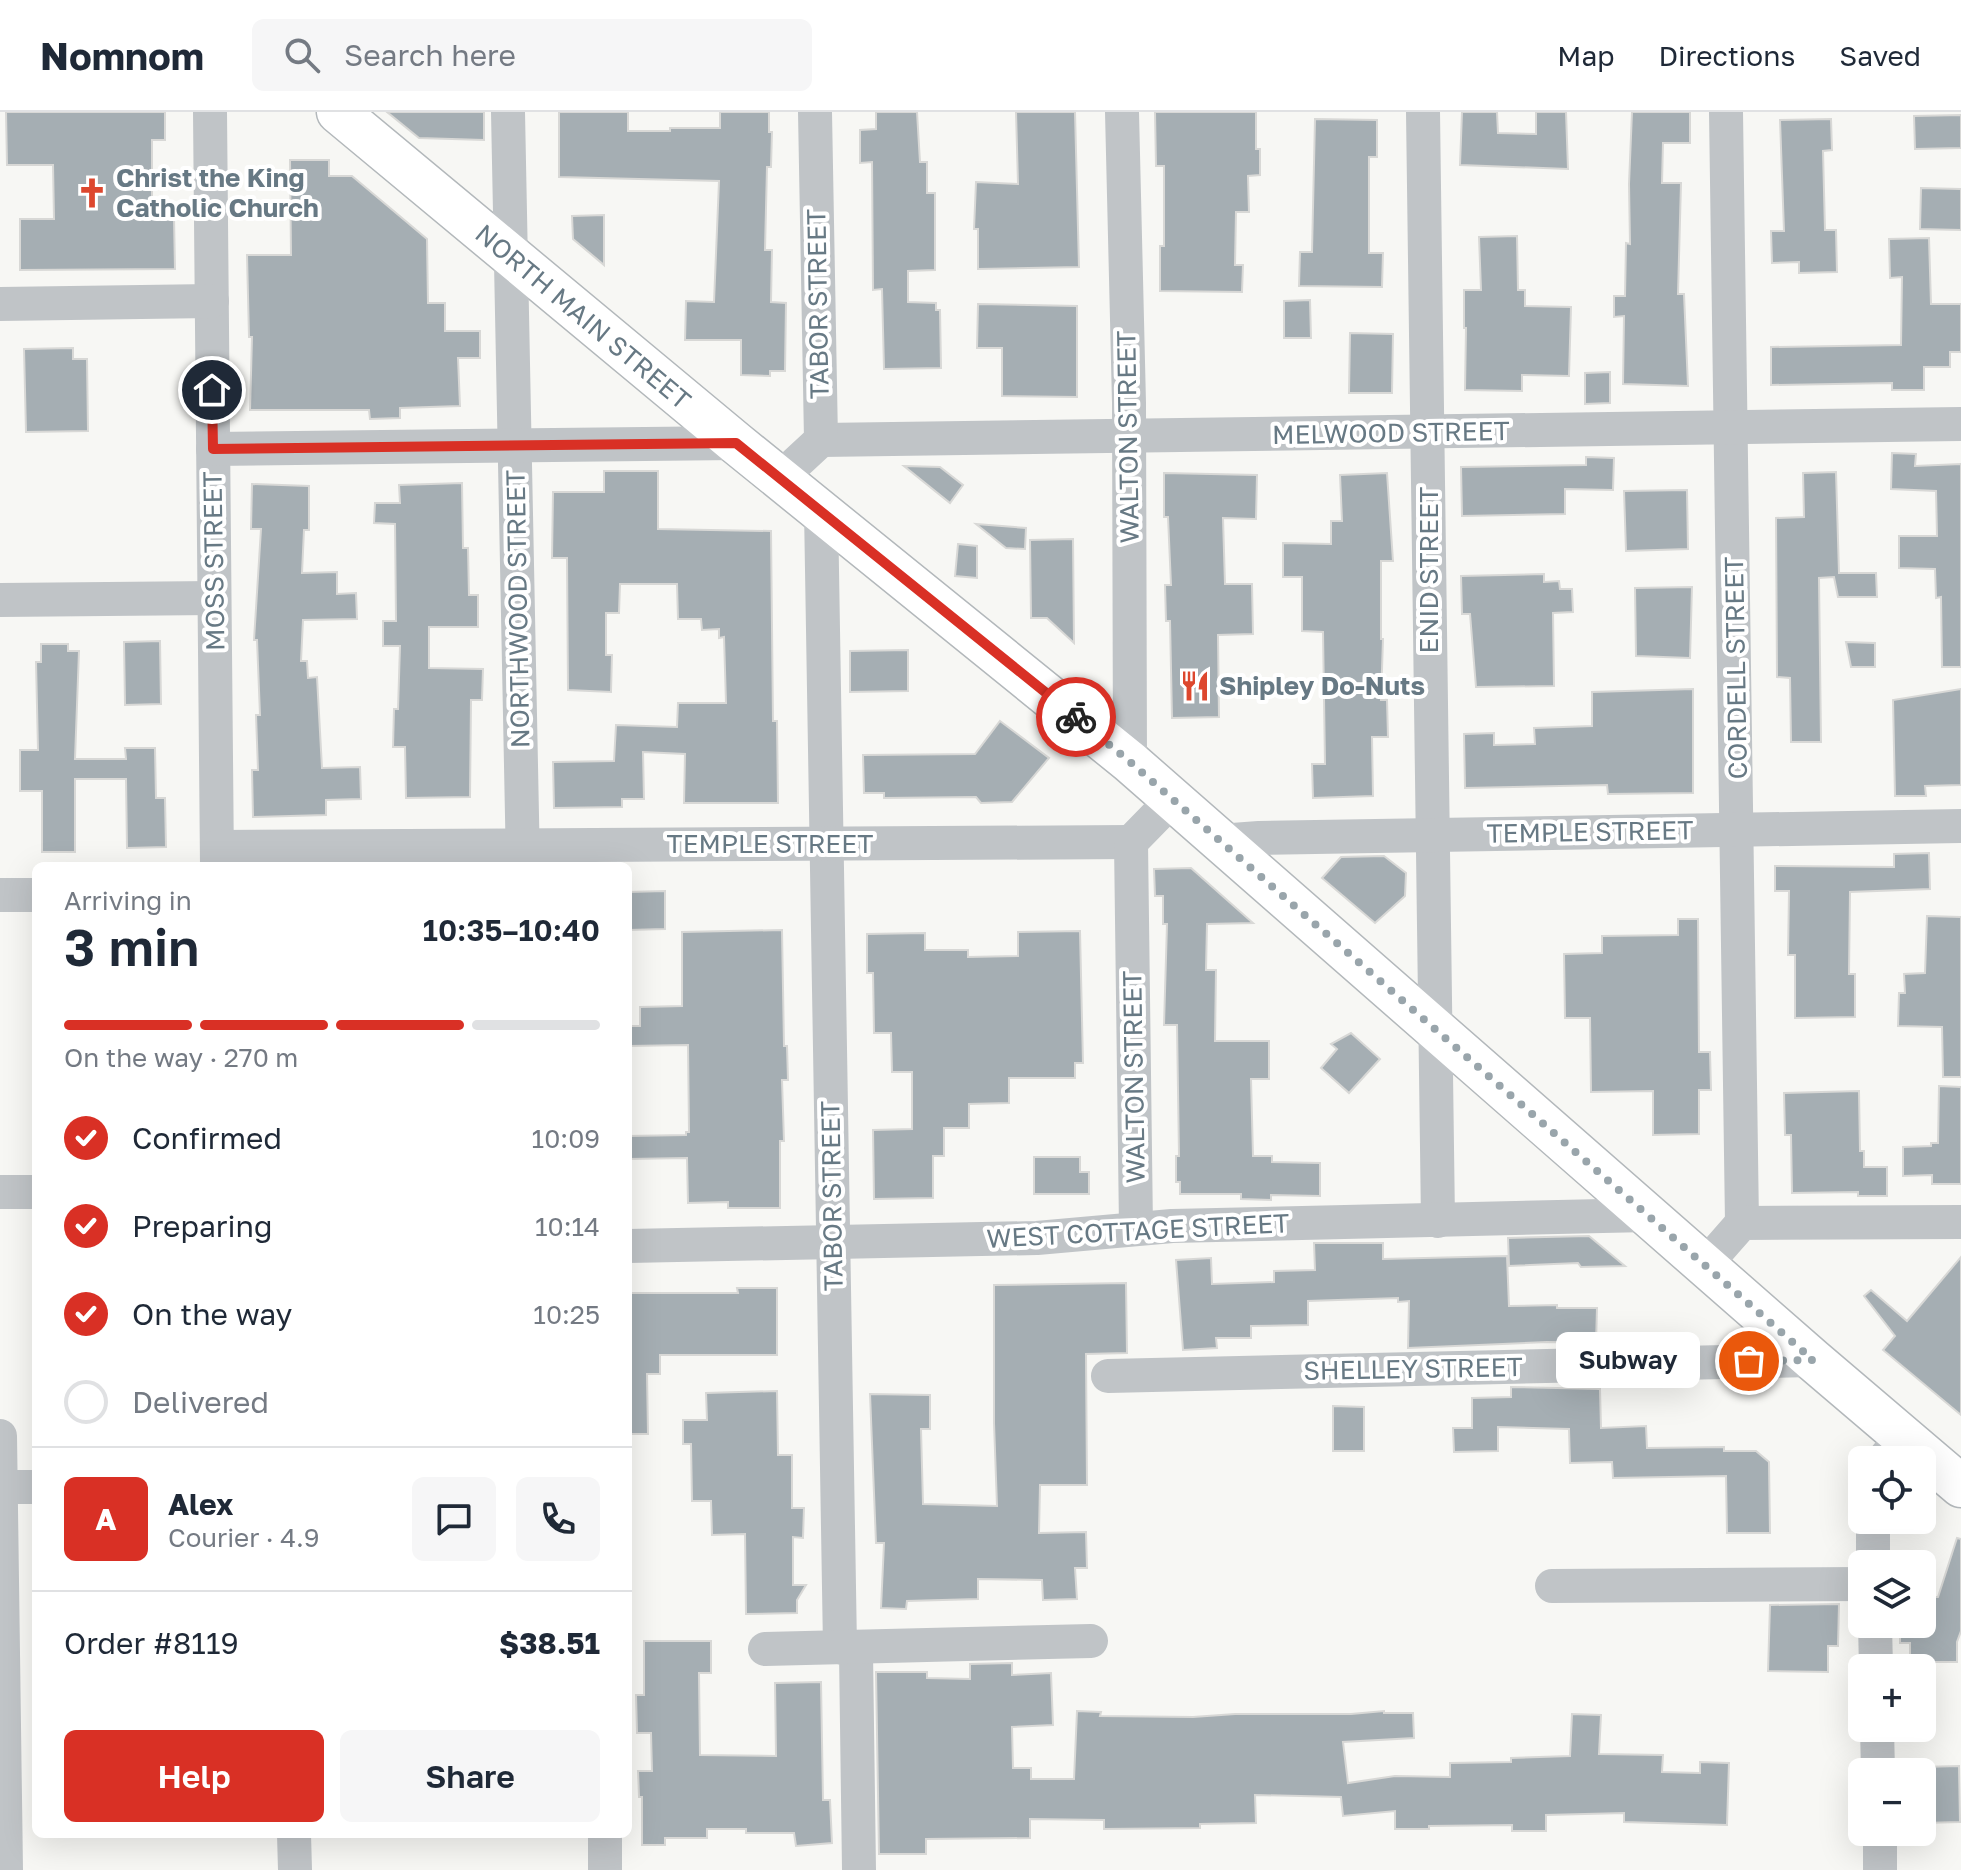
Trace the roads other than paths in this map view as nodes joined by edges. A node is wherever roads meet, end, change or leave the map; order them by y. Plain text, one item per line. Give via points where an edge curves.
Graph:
1 (210, 112) edge
2 (338, 112) edge
3 (508, 112) edge
4 (815, 112) edge
5 (1122, 112) edge
6 (1423, 112) edge
7 (1726, 112) edge
8 (511, 258) junction
9 (212, 301) junction
10 (0, 304) edge
11 (1961, 424) edge
12 (1731, 428) junction
13 (1428, 432) junction
14 (1129, 437) junction
15 (821, 440) junction
16 (736, 443) junction
17 (515, 445) junction
18 (213, 449) junction
19 (780, 478) junction
20 (821, 510) junction
21 (214, 598) junction
22 (0, 600) edge
23 (1130, 762) junction
24 (1172, 800) junction
25 (1961, 826) edge
26 (1738, 830) junction
27 (1432, 835) junction
28 (1219, 841) junction
29 (1131, 842) junction
30 (826, 843) junction
31 (522, 856) edge
32 (217, 857) edge
33 (0, 895) edge
34 (32, 895) edge
35 (1436, 1030) junction
36 (0, 1192) edge
37 (32, 1192) edge
38 (1648, 1215) junction
39 (1438, 1221) junction
40 (1961, 1222) edge
41 (1742, 1223) junction
42 (1136, 1228) junction
43 (833, 1242) junction
44 (632, 1246) edge
45 (1706, 1264) junction
46 (1813, 1360) junction
47 (1108, 1376) dead end
48 (0, 1436) edge
49 (1893, 1446) edge
50 (1936, 1471) edge
51 (1961, 1486) edge
52 (0, 1487) edge
53 (32, 1487) edge
54 (1848, 1584) edge
55 (1552, 1586) dead end
56 (1091, 1641) dead end
57 (840, 1647) junction
58 (765, 1649) dead end
59 (294, 1838) edge
60 (605, 1838) edge
61 (1880, 1846) edge
62 (6, 1870) edge
63 (295, 1870) edge
64 (605, 1870) edge
65 (859, 1870) edge
66 (1880, 1870) edge

1 - 9 street, MOSS STREET
2 - 8 main road, NORTH MAIN STREET
3 - 8 street, NORTHWOOD STREET
4 - 15 street, TABOR STREET
5 - 14 street, WALTON STREET
6 - 13 street, ENID STREET
7 - 12 street, CORDELL STREET
8 - 16 main road, NORTH MAIN STREET
8 - 17 street, NORTHWOOD STREET
9 - 10 street
9 - 18 street, MOSS STREET
11 - 12 street, MELWOOD STREET
12 - 13 street, MELWOOD STREET
12 - 26 street, CORDELL STREET
13 - 14 street, MELWOOD STREET
13 - 27 street, ENID STREET
14 - 15 street, MELWOOD STREET
14 - 23 street, WALTON STREET
15 - 19 street
16 - 17 street
16 - 19 main road, NORTH MAIN STREET
17 - 18 street
17 - 31 street, NORTHWOOD STREET
18 - 21 street, MOSS STREET
19 - 20 main road, NORTH MAIN STREET
20 - 23 main road, NORTH MAIN STREET
20 - 30 street, TABOR STREET
21 - 22 street
21 - 32 street, MOSS STREET
23 - 24 main road, NORTH MAIN STREET
24 - 28 main road, NORTH MAIN STREET
24 - 29 street
25 - 26 street, TEMPLE STREET
26 - 27 street, TEMPLE STREET
26 - 41 street, CORDELL STREET
27 - 28 street, TEMPLE STREET
27 - 35 street, ENID STREET
28 - 35 main road, NORTH MAIN STREET
29 - 30 street, TEMPLE STREET
29 - 42 street, WALTON STREET
30 - 31 street, TEMPLE STREET
30 - 43 street, TABOR STREET
31 - 32 street, TEMPLE STREET
33 - 34 street
35 - 38 main road, NORTH MAIN STREET
35 - 39 street, ENID STREET
36 - 37 street
38 - 39 street, WEST COTTAGE STREET
38 - 45 main road, NORTH MAIN STREET
39 - 42 street, WEST COTTAGE STREET
40 - 41 street
41 - 45 street
42 - 43 street, WEST COTTAGE STREET via 1037,1238
43 - 44 street, WEST COTTAGE STREET
43 - 57 street, TABOR STREET
45 - 46 main road, NORTH MAIN STREET
46 - 47 street, SHELLEY STREET
46 - 49 main road, NORTH MAIN STREET
48 - 52 street
50 - 51 main road, NORTH MAIN STREET
52 - 53 street
52 - 62 street
54 - 55 street
56 - 57 street
57 - 58 street
57 - 65 street, TABOR STREET via 856,1652
59 - 63 street
60 - 64 street
61 - 66 street

